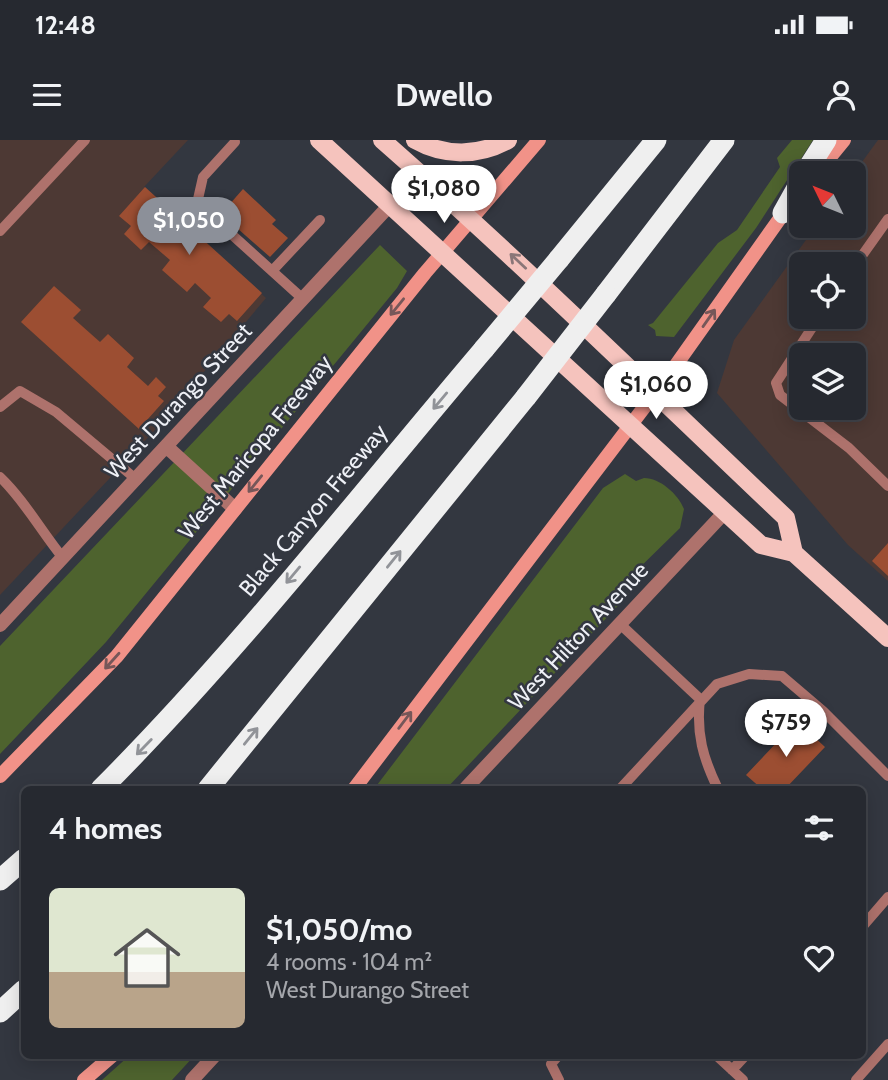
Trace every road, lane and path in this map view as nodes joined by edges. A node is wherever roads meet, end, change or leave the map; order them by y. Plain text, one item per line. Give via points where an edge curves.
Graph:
1 (85, 140) edge
2 (319, 140) edge
3 (382, 140) edge
4 (415, 140) edge
5 (508, 140) edge
6 (539, 140) edge
7 (656, 140) edge
8 (724, 140) edge
9 (826, 140) edge
10 (844, 140) edge
11 (235, 142) dead end
12 (813, 161) edge
13 (827, 161) edge
14 (789, 202) edge
15 (789, 206) edge
16 (388, 207) junction
17 (783, 213) junction
18 (472, 219) junction
19 (888, 219) edge
20 (320, 220) dead end
21 (0, 231) edge
22 (865, 252) edge
23 (441, 254) junction
24 (272, 271) junction
25 (303, 299) junction
26 (811, 329) edge
27 (655, 393) junction
28 (0, 407) edge
29 (629, 427) junction
30 (167, 447) junction
31 (0, 477) edge
32 (136, 480) junction
33 (888, 486) edge
34 (235, 509) junction
35 (724, 513) junction
36 (794, 553) junction
37 (63, 558) junction
38 (620, 624) junction
39 (0, 625) edge
40 (888, 638) edge
41 (700, 699) junction
42 (0, 776) edge
43 (888, 776) edge
44 (104, 786) edge
45 (210, 786) edge
46 (356, 786) edge
47 (468, 786) edge
48 (623, 786) edge
49 (717, 786) edge
50 (21, 862) edge
51 (0, 880) edge
52 (888, 897) edge
53 (866, 923) edge
54 (21, 993) edge
55 (0, 1012) edge
56 (888, 1044) edge
57 (109, 1059) edge
58 (211, 1059) edge
59 (555, 1059) edge
60 (720, 1059) edge
61 (742, 1059) edge
62 (732, 1070) junction
63 (85, 1080) edge
64 (192, 1080) edge
65 (559, 1080) edge
66 (743, 1080) edge
67 (856, 1080) edge

1 - 21 lane
2 - 16 main road
3 - 18 main road
4 - 5 main road via 463,153 490,150
6 - 18 main road, West Maricopa Freeway
7 -> 44 highway, Black Canyon Freeway, bridge via 208,675
45 -> 8 highway, bridge via 526,397
9 - 12 highway
10 - 13 main road
11 - 24 lane via 204,177 198,199
14 - 17 highway
15 - 17 main road
16 - 23 main road
16 - 25 street, West Durango Street
27 -> 17 main road
18 - 23 main road, West Maricopa Freeway
27 -> 18 main road
19 - 22 lane
20 - 24 lane
23 - 29 main road
23 -> 34 main road, West Maricopa Freeway
24 - 25 lane
25 - 30 street, West Durango Street
26 - 33 lane via 776,383 779,395 849,448
27 - 29 main road
27 - 36 main road via 786,518
28 - 32 lane via 20,391 55,412
29 - 35 main road
46 -> 29 main road
30 - 32 street, West Durango Street
30 - 34 street
31 - 37 lane via 19,495
32 - 37 street, West Durango Street
34 -> 42 main road, West Maricopa Freeway via 117,656
35 - 36 main road via 761,545
35 - 38 street, West Hilton Avenue
36 - 40 main road
37 - 39 street, West Durango Street
38 - 41 lane
38 - 47 street, West Hilton Avenue
41 - 43 lane via 717,684 734,678 767,673 782,676
41 - 48 lane
41 - 49 lane via 700,744
50 - 51 highway
52 - 53 lane
54 - 55 highway
56 - 67 lane
57 - 63 main road
58 - 64 street
59 - 65 lane via 551,1064
60 - 62 lane
61 - 62 lane
62 - 66 lane

